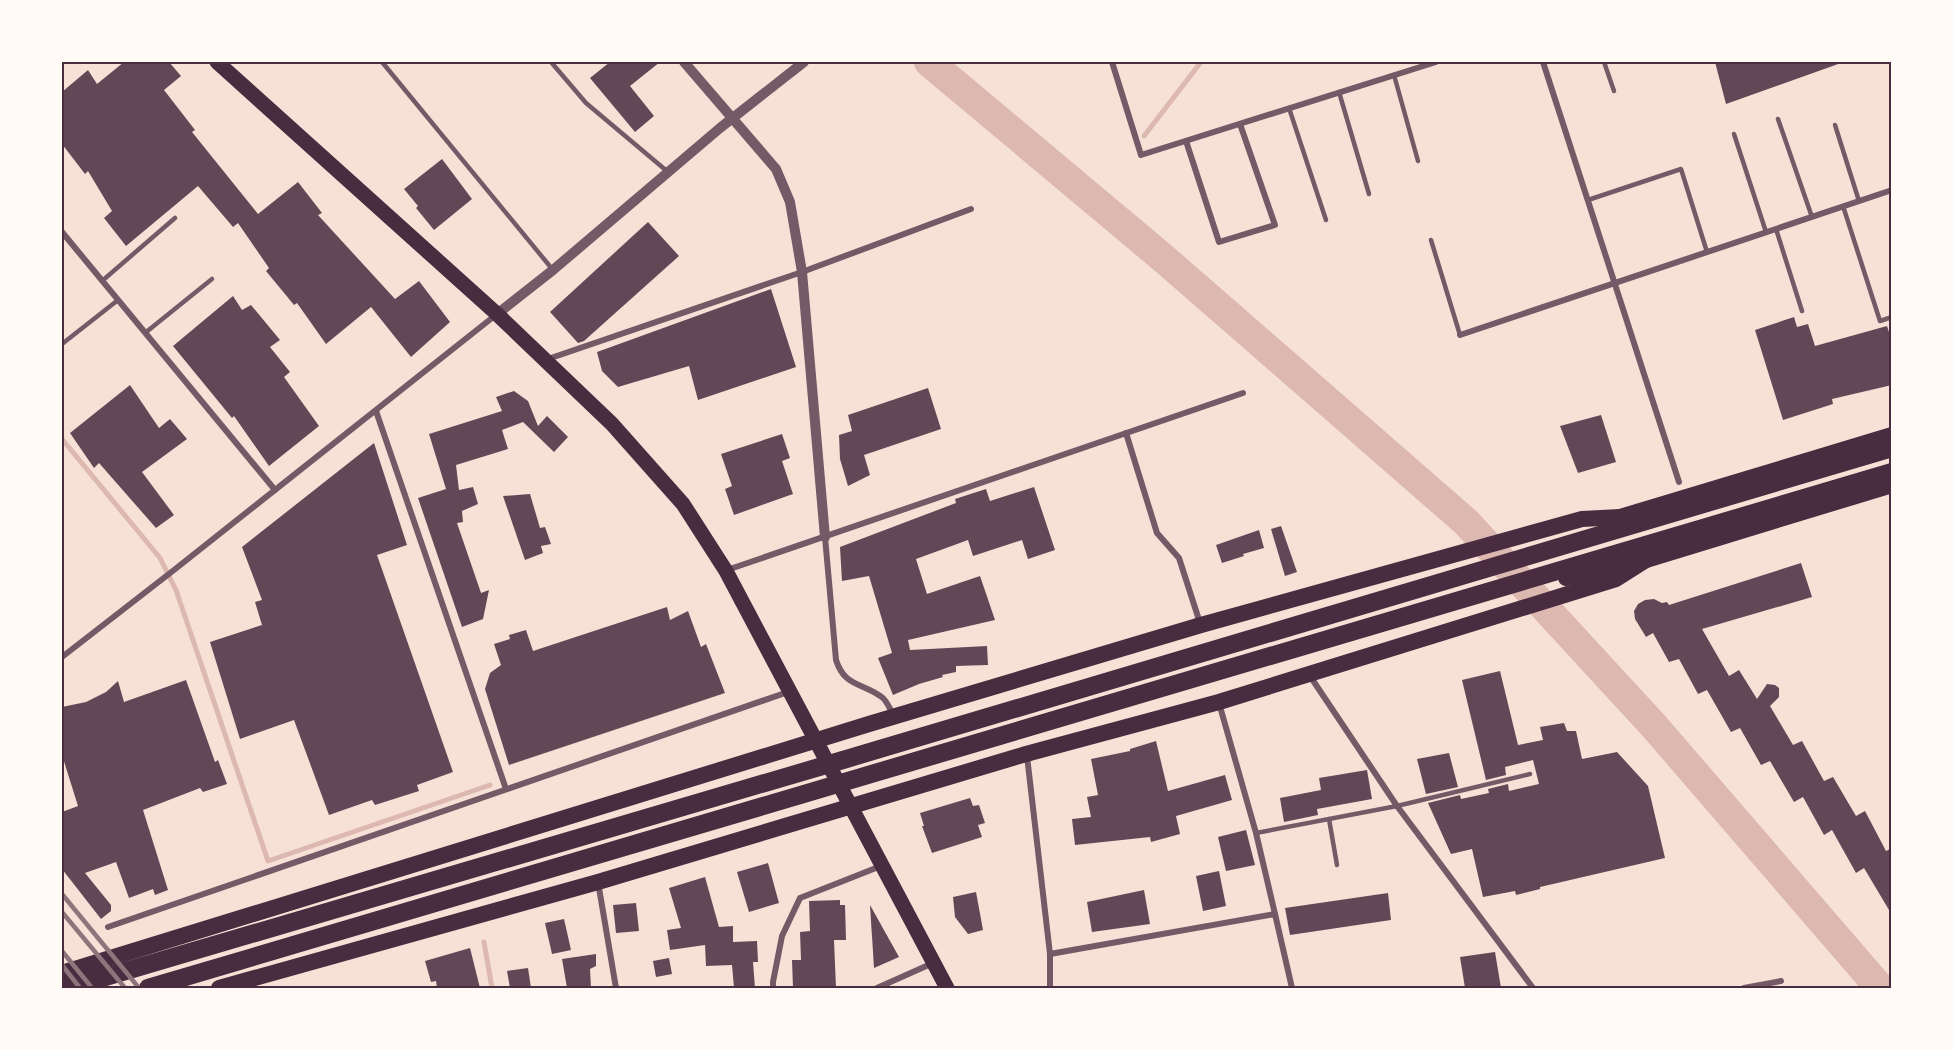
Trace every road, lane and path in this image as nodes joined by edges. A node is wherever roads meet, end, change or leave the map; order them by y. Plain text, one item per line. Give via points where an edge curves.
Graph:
1 (217, 62) edge
2 (382, 62) edge
3 (551, 62) edge
4 (684, 62) edge
5 (804, 62) edge
6 (1112, 62) edge
7 (1436, 62) edge
8 (1543, 62) edge
9 (1604, 62) edge
10 (1394, 75) junction
11 (1614, 91) dead end
12 (1339, 92) junction
13 (1289, 108) junction
14 (731, 118) junction
15 (1778, 119) dead end
16 (1240, 124) junction
17 (1835, 125) dead end
18 (1734, 134) dead end
19 (1186, 141) junction
20 (1418, 161) dead end
21 (668, 172) junction
22 (1892, 190) edge
23 (1369, 194) dead end
24 (1588, 200) junction
25 (1859, 201) junction
26 (1843, 206) junction
27 (971, 209) dead end
28 (1812, 217) junction
29 (175, 218) dead end
30 (1326, 219) dead end
31 (1776, 229) junction
32 (62, 232) edge
33 (1766, 232) junction
34 (1431, 240) dead end
35 (1707, 252) junction
36 (553, 270) junction
37 (802, 272) junction
38 (212, 279) dead end
39 (102, 281) junction
40 (1615, 283) junction
41 (118, 300) junction
42 (1802, 311) dead end
43 (497, 314) junction
44 (1892, 317) edge
45 (145, 333) junction
46 (1460, 335) joint
47 (62, 344) edge
48 (545, 360) junction
49 (1243, 393) dead end
50 (376, 411) junction
51 (1126, 433) junction
52 (1892, 435) edge
53 (1892, 448) edge
54 (1892, 472) edge
55 (1679, 482) dead end
56 (1892, 485) edge
57 (275, 490) junction
58 (1620, 517) junction
59 (825, 537) junction
60 (1646, 560) junction
61 (726, 571) junction
62 (1201, 625) junction
63 (62, 657) edge
64 (1309, 675) junction
65 (789, 691) junction
66 (1219, 702) junction
67 (895, 717) junction
68 (815, 740) junction
69 (886, 741) dead end
70 (1026, 754) junction
71 (900, 772) dead end
72 (773, 773) dead end
73 (1530, 774) dead end
74 (506, 789) junction
75 (850, 806) junction
76 (1397, 806) junction
77 (788, 807) dead end
78 (1329, 819) junction
79 (1256, 833) junction
80 (1337, 865) dead end
81 (882, 866) junction
82 (598, 882) junction
83 (1275, 914) junction
84 (108, 927) dead end
85 (1050, 954) junction
86 (934, 962) junction
87 (62, 973) edge
88 (1780, 981) joint
89 (62, 984) edge
90 (68, 988) edge
91 (148, 988) edge
92 (175, 988) edge
93 (219, 988) edge
94 (616, 988) edge
95 (773, 988) edge
96 (877, 988) edge
97 (947, 988) edge
98 (1050, 988) edge
99 (1292, 988) edge
100 (1533, 988) edge
101 (1744, 988) edge
102 (1782, 988) edge

1 - 43 main road
2 - 36 lane
3 - 21 lane via 586,103
4 - 14 street
5 - 14 street
6 - 19 street via 1141,155
7 - 10 street
8 - 24 street
9 - 11 lane
10 - 12 street
10 - 20 lane
12 - 13 street
12 - 23 lane
13 - 16 street
13 - 30 lane
14 - 21 street
14 - 37 street via 776,169 790,202
15 - 28 lane
16 - 19 street
16 - 19 street via 1275,225 1219,242
17 - 25 lane
18 - 33 lane
21 - 36 street
22 - 25 street
24 - 35 lane via 1681,169
24 - 40 street
25 - 26 street
26 - 28 street
26 - 44 lane via 1880,321
27 - 37 street
28 - 31 street
29 - 39 lane
31 - 33 street
31 - 42 lane
32 - 39 street
33 - 35 street
34 - 46 lane
35 - 40 street
36 - 43 street
37 - 48 street
37 - 59 street
38 - 45 lane
39 - 41 street
40 - 46 street
40 - 55 street
41 - 45 street
41 - 47 lane
43 - 48 main road
43 - 50 street
45 - 57 street
48 - 61 main road via 656,472 683,504
49 - 51 street
50 - 57 street
50 - 74 street
51 - 59 street
51 - 62 street via 1157,533 1179,558
52 - 58 highway
53 - 90 highway
54 - 91 highway
56 - 60 highway
57 - 63 street
58 - 62 highway via 1582,519
58 - 69 highway via 1565,539
59 - 61 street
59 - 67 street via 840,672 885,700
60 - 64 highway via 1616,579
60 - 71 highway via 1581,573
61 - 65 main road
62 - 67 highway
64 - 66 highway
64 - 76 street
65 - 68 main road
65 - 74 street
66 - 70 highway
66 - 79 street
67 - 68 highway
68 - 75 main road
68 - 87 highway
70 - 75 highway
70 - 85 street
72 - 89 highway
73 - 76 lane
74 - 84 street
75 - 81 main road
75 - 82 highway
76 - 78 lane
76 - 100 street
77 - 92 highway
78 - 79 lane
78 - 80 lane
79 - 83 street
81 - 86 main road
81 - 95 street via 800,898 782,936
82 - 93 highway
82 - 94 street
83 - 85 street
83 - 99 street
85 - 98 street
86 - 96 street
86 - 97 main road
88 - 101 street
88 - 102 lane

